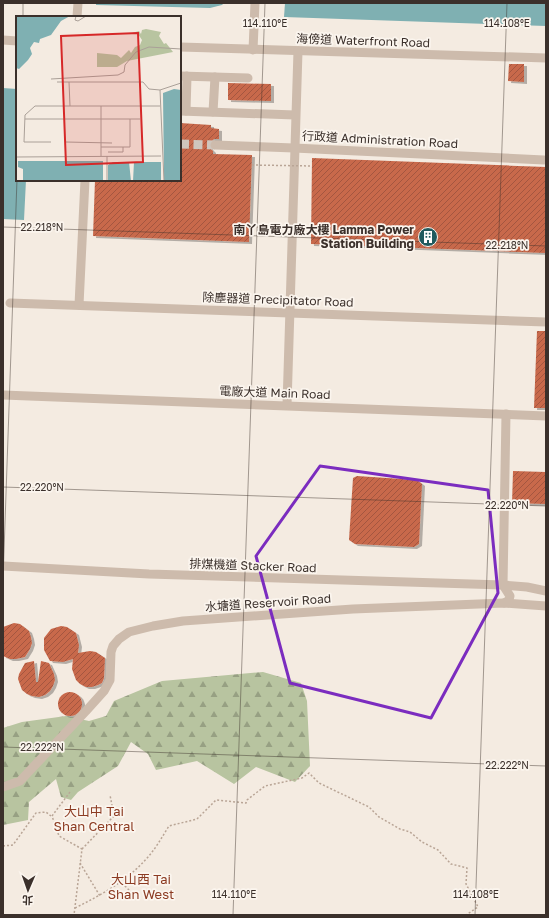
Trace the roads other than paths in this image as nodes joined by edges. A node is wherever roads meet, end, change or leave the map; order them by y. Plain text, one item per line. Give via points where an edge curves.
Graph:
1 (78, 3) edge
2 (255, 3) edge
3 (78, 16) edge
4 (3, 40) edge
5 (16, 41) edge
6 (181, 47) edge
7 (253, 50) junction
8 (298, 51) junction
9 (546, 58) edge
10 (184, 76) edge
11 (215, 77) junction
12 (248, 78) dead end
13 (183, 111) edge
14 (213, 112) junction
15 (295, 115) junction
16 (215, 145) tunnel mouth
17 (294, 148) junction
18 (544, 160) dead end
19 (85, 181) edge
20 (10, 303) dead end
21 (79, 305) junction
22 (290, 312) junction
23 (546, 322) edge
24 (3, 395) edge
25 (287, 405) junction
26 (506, 414) junction
27 (546, 416) edge
28 (3, 566) edge
29 (503, 585) junction
30 (546, 591) edge
31 (504, 603) junction
32 (546, 606) edge
33 (3, 787) edge

1 - 3 lane
2 - 7 lane
4 - 5 lane
6 - 7 lane, 海傍道 Waterfront Road
7 - 8 lane, 海傍道 Waterfront Road
8 - 9 lane, 海傍道 Waterfront Road
8 - 15 lane
10 - 11 lane
10 - 13 lane
11 - 12 lane
11 - 14 lane
13 - 14 lane
14 - 15 lane
15 - 17 lane
16 - 17 lane, 行政道 Administration Road
17 - 18 lane, 行政道 Administration Road
17 - 22 lane
19 - 21 lane
20 - 21 lane, 除塵器道 Precipitator Road
21 - 22 lane, 除塵器道 Precipitator Road
22 - 23 lane, 除塵器道 Precipitator Road
22 - 25 lane
24 - 25 lane, 電廠大道 Main Road
25 - 26 lane, 電廠大道 Main Road
26 - 27 lane, 電廠大道 Main Road
26 - 29 lane
28 - 29 lane, 排煤機道 Stacker Road via 332,581
29 - 30 lane, 排煤機道 Stacker Road
29 - 31 lane via 510,596
31 - 32 lane, 水塘道 Reservoir Road
31 - 33 lane, 水塘道 Reservoir Road via 353,609 183,621 129,632 113,646 110,680 104,691 20,781

